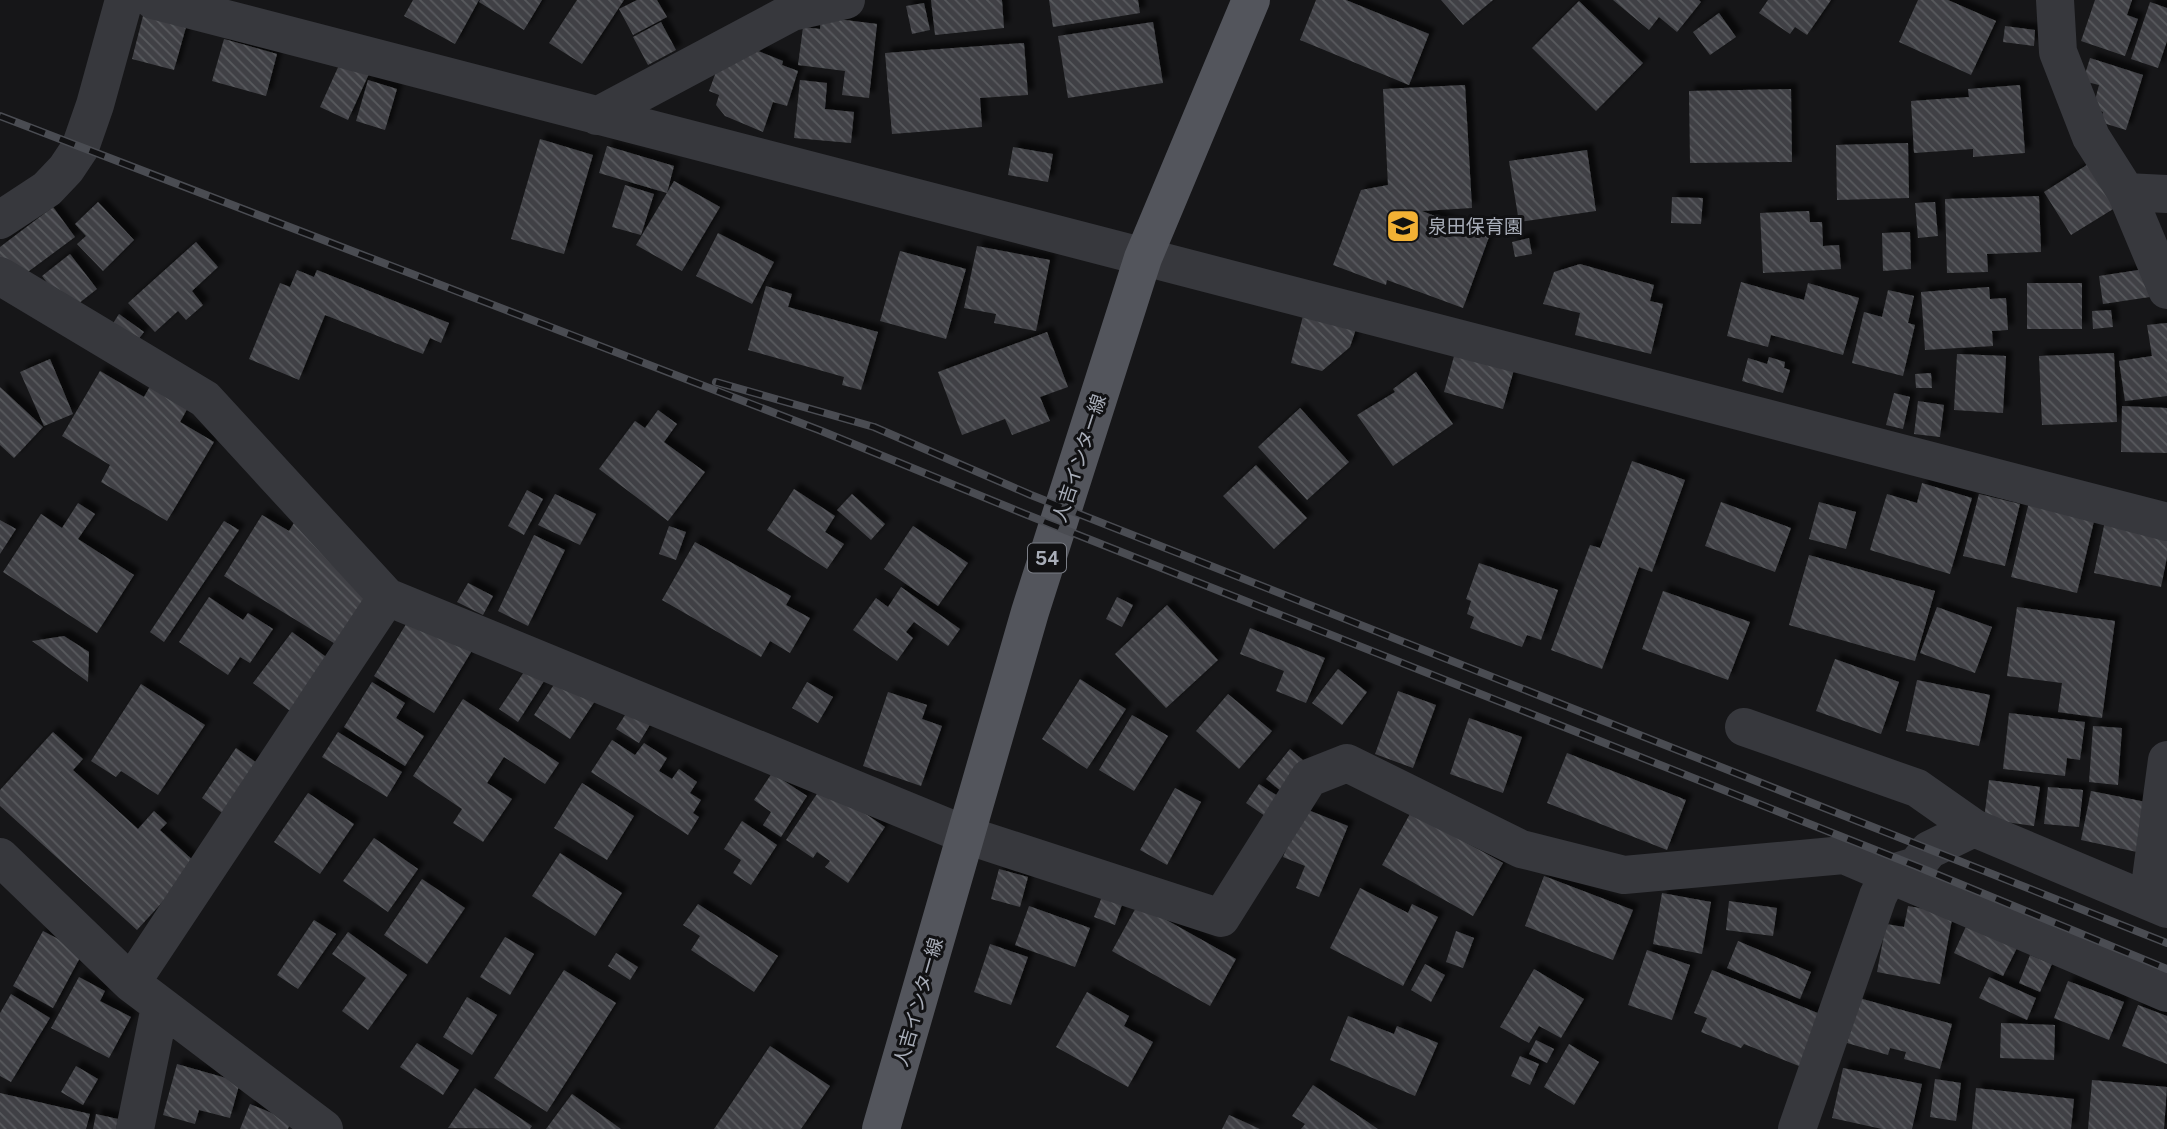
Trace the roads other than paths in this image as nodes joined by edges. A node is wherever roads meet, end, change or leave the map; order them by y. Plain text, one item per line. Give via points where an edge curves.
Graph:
1 (124, 0) edge
2 (153, 0) edge
3 (846, 0) edge
4 (1251, 0) edge
5 (2055, 0) edge
6 (597, 116) junction
7 (2126, 192) junction
8 (2167, 194) edge
9 (0, 220) edge
10 (1143, 258) junction
11 (0, 276) edge
12 (2167, 290) edge
13 (2167, 522) edge
14 (387, 597) junction
15 (1744, 727) dead end
16 (2167, 760) edge
17 (1974, 828) junction
18 (966, 835) junction
19 (0, 857) edge
20 (1889, 874) junction
21 (2157, 905) edge
22 (131, 983) junction
23 (2167, 993) edge
24 (160, 1007) junction
25 (135, 1129) edge
26 (324, 1129) edge
27 (881, 1129) edge
28 (1797, 1129) edge

1 - 9 street via 80,148 47,189
2 - 6 street
3 - 6 street via 792,12
4 - 10 main road, 人吉インター線 / 54
5 - 7 street via 2058,52 2091,137
6 - 10 street
7 - 8 street
7 - 12 street
10 - 13 street
10 - 18 main road, 人吉インター線 / 54 via 1030,612
11 - 14 street via 205,399
14 - 18 street
14 - 22 street
15 - 17 street via 1917,788
16 - 21 street
17 - 20 street via 1929,850 1916,866
17 - 21 street
18 - 20 street via 1221,918 1310,778 1347,763 1521,849 1624,875 1844,855
18 - 27 main road, 人吉インター線 / 54
19 - 22 street
20 - 23 street
20 - 28 street
22 - 24 street
24 - 25 street
24 - 26 street

